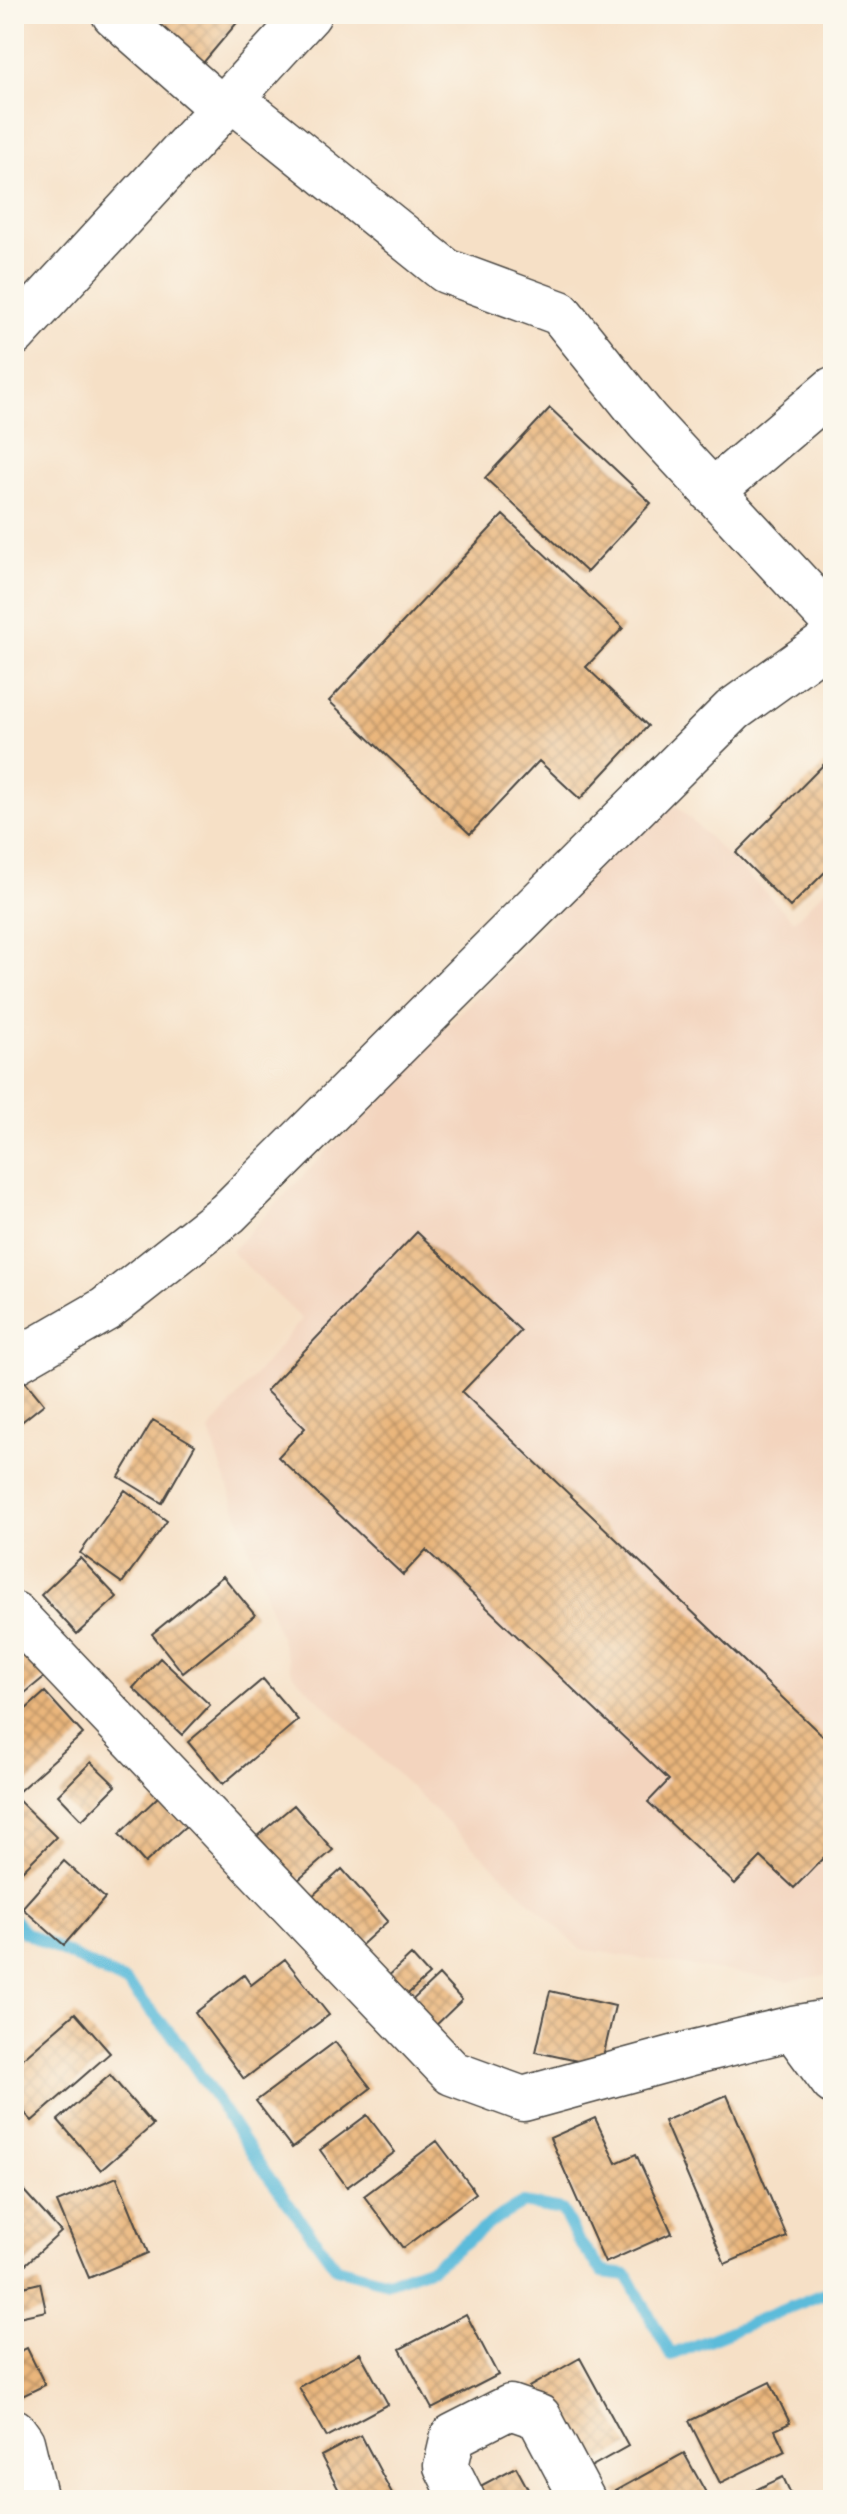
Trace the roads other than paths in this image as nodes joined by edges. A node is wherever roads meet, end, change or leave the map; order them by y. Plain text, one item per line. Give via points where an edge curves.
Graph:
1 (114, 14) edge
2 (309, 14) edge
3 (226, 103) junction
4 (14, 334) edge
5 (833, 389) edge
6 (712, 492) junction
7 (833, 621) edge
8 (833, 638) edge
9 (14, 1362) edge
10 (14, 1614) edge
11 (813, 2024) edge
12 (833, 2082) edge
13 (14, 2431) edge
14 (36, 2500) edge
15 (463, 2500) edge
16 (583, 2500) edge

1 - 3 street
2 - 3 street
3 - 4 street
3 - 6 street via 446,271 560,313
5 - 6 street
6 - 7 street
8 - 9 street via 733,710 228,1213 106,1309
10 - 11 street via 452,2073 523,2099
11 - 12 street
13 - 14 street via 22,2442
15 - 16 street via 446,2466 453,2436 510,2407 539,2417

